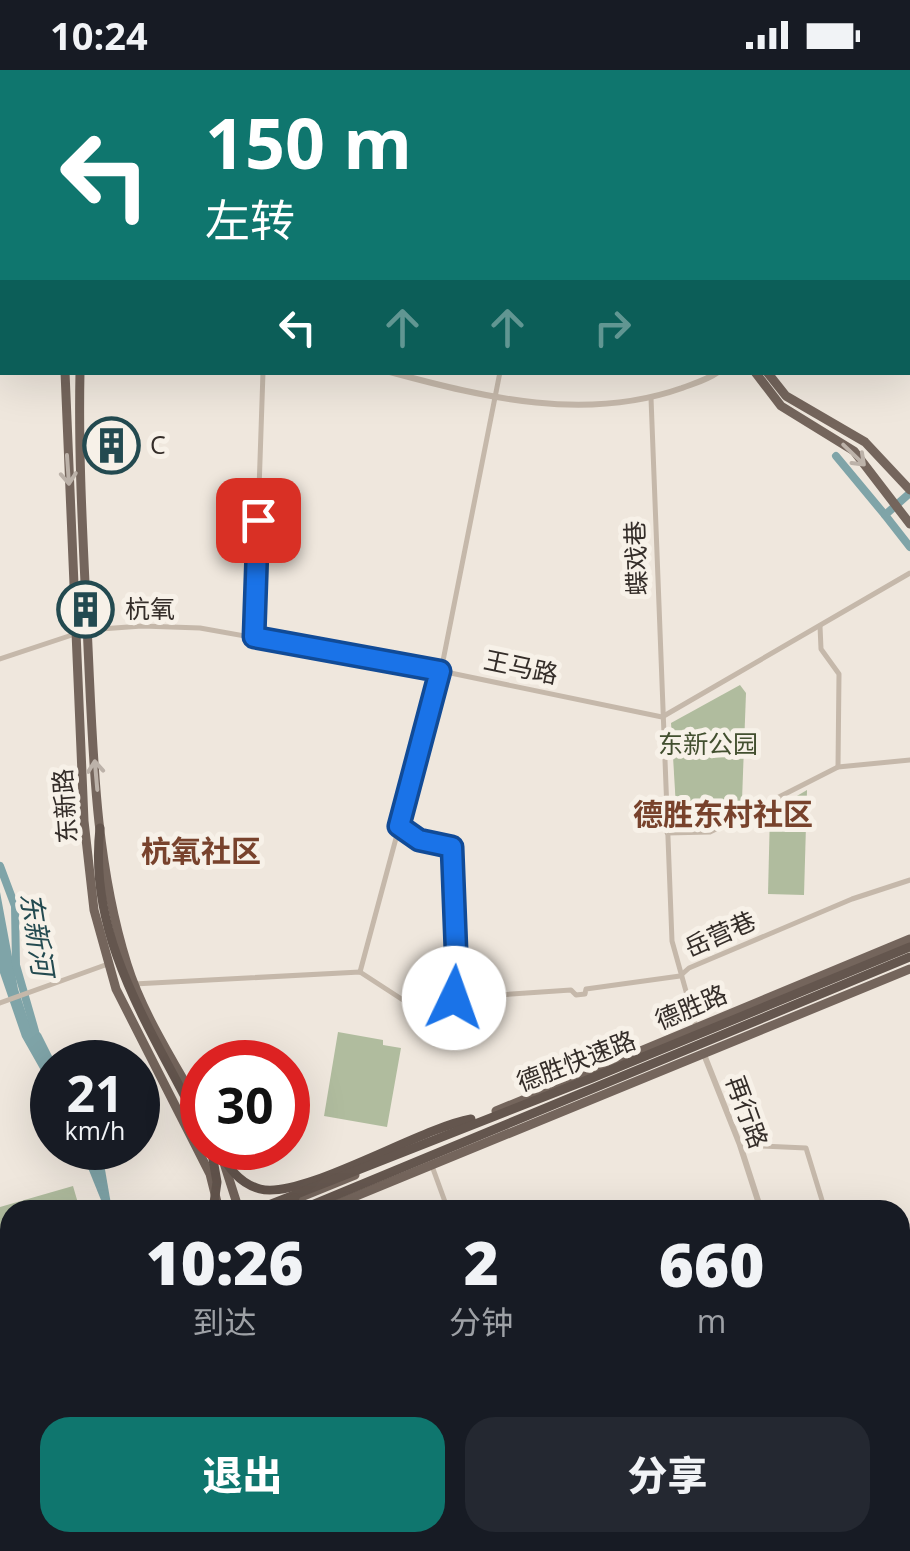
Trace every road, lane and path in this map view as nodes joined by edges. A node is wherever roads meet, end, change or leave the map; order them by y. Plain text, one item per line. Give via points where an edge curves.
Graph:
1 (64, 375) edge
2 (80, 375) edge
3 (264, 375) edge
4 (402, 375) edge
5 (499, 375) edge
6 (710, 375) edge
7 (757, 375) edge
8 (769, 375) edge
9 (494, 398) junction
10 (651, 398) junction
11 (909, 489) edge
12 (910, 524) edge
13 (910, 574) edge
14 (820, 626) junction
15 (88, 630) junction
16 (76, 634) junction
17 (254, 637) junction
18 (0, 659) edge
19 (440, 671) junction
20 (662, 718) junction
21 (910, 760) edge
22 (838, 767) junction
23 (399, 826) junction
24 (100, 828) junction
25 (666, 832) junction
26 (910, 880) edge
27 (910, 943) edge
28 (910, 957) edge
29 (108, 964) junction
30 (910, 969) edge
31 (360, 972) junction
32 (680, 976) junction
33 (134, 984) junction
34 (454, 998) junction
35 (0, 1003) edge
36 (696, 1027) junction
37 (703, 1052) junction
38 (180, 1071) edge
39 (180, 1088) edge
40 (488, 1116) junction
41 (740, 1145) junction
42 (432, 1164) junction
43 (217, 1170) edge
44 (224, 1170) edge
45 (231, 1170) edge
46 (320, 1178) junction
47 (214, 1200) edge
48 (217, 1200) edge
49 (235, 1200) edge
50 (281, 1200) edge
51 (292, 1200) edge
52 (292, 1200) edge
53 (324, 1200) edge
54 (346, 1200) edge
55 (445, 1200) edge
56 (758, 1200) edge
57 (822, 1200) edge

1 -> 16 main road, 东新路
2 - 15 main road, 东新路
3 - 17 street
4 - 9 street
5 - 9 street
6 - 10 street
7 -> 12 main road via 780,406 854,451
8 - 11 main road via 786,396 865,442
9 - 10 street via 596,406
9 - 19 street
10 - 20 street, 蝶戏巷
13 - 14 street
14 - 20 street
14 - 22 street via 821,649 839,674
15 - 17 street, 王马路 via 184,626
24 -> 15 main road, 东新路
16 - 18 street
16 - 29 main road, 东新路 via 84,821
17 - 19 street, 王马路
19 - 20 street, 王马路
19 - 23 street
20 - 25 street, 蝶戏巷
21 - 22 street
22 - 25 street via 710,832
23 - 31 street
23 - 34 street via 419,840 452,847
24 - 33 main road, 东新路
24 - 39 highway via 97,876 109,932 130,992
25 - 32 street, 蝶戏巷
26 - 32 street, 岳营巷
27 - 36 main road, 德胜路
27 - 40 highway, 德胜快速路
28 - 53 highway, 德胜快速路
29 - 35 street
29 - 47 main road, 东新路 via 210,1174
30 - 37 main road, 德胜路
31 - 33 street
31 - 34 street, 岳营巷 via 403,1000
32 - 34 street, 岳营巷 via 576,995 570,990
32 - 36 street, 蝶戏巷
33 - 38 main road, 东新路
36 - 37 street, 再行路
36 - 51 main road, 德胜路
37 - 41 street, 再行路
37 - 42 main road, 德胜路
40 - 46 highway via 451,1124
40 - 50 highway, 德胜快速路
41 - 56 street, 再行路
41 - 57 street via 806,1148
42 - 54 main road, 德胜路
42 - 55 street
43 - 48 highway
44 - 49 main road
45 - 46 highway via 259,1189 283,1190
46 - 52 highway

